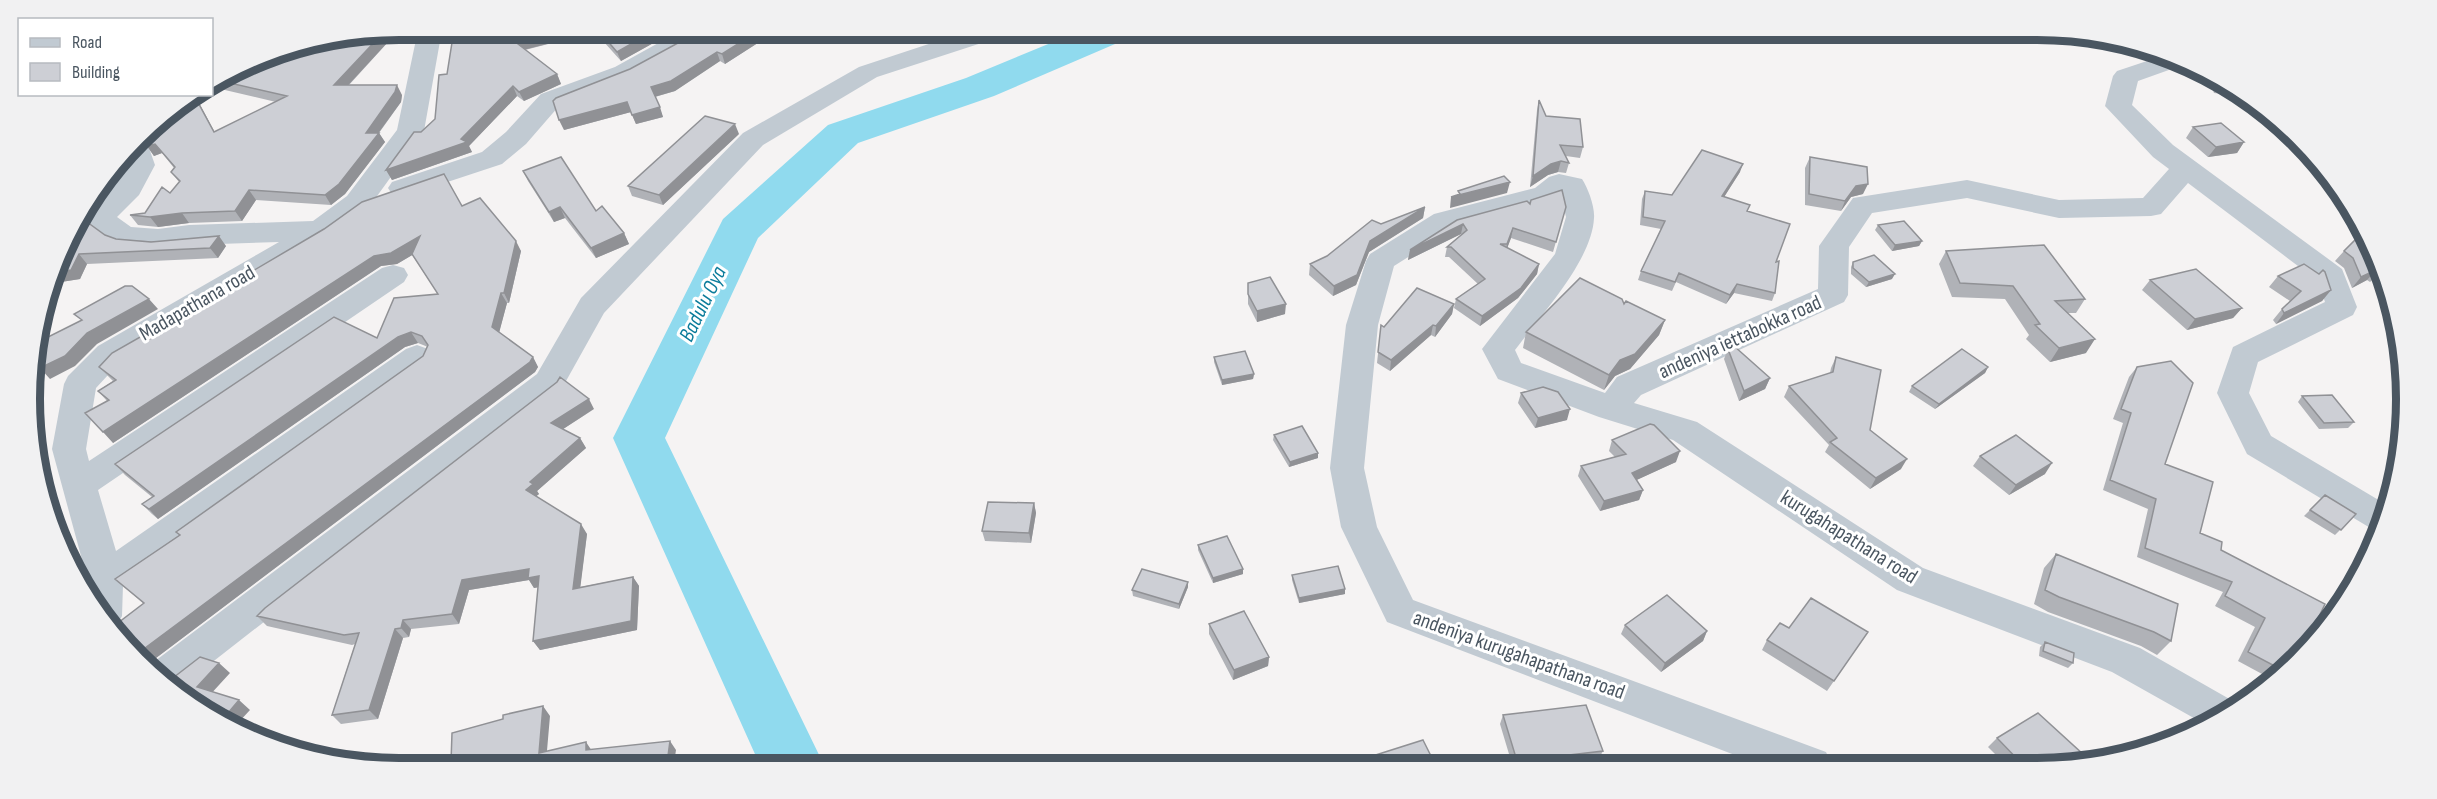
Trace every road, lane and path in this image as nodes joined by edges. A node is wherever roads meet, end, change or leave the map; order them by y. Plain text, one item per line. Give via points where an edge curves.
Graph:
1 (428, 40) edge
2 (683, 40) edge
3 (969, 40) edge
4 (2164, 64) edge
5 (137, 155) edge
6 (2186, 168) junction
7 (357, 202) junction
8 (90, 218) edge
9 (321, 231) junction
10 (1382, 261) joint
11 (393, 275) dead end
12 (417, 357) edge
13 (1611, 408) junction
14 (78, 486) junction
15 (2377, 516) edge
16 (105, 578) junction
17 (104, 603) edge
18 (168, 674) edge
19 (2217, 710) edge
20 (1791, 758) edge

1 - 7 street, Madapathana road via 410,131
2 - 7 street via 624,72 550,100 492,158
3 - 18 street via 868,72 753,139 592,306 549,382
4 - 6 street via 2126,76 2118,106
5 - 8 street via 141,165 129,189
6 - 13 street, andeniya iettabokka road via 2151,207 2059,209 1967,189 1863,205 1834,246 1833,296 1629,386
6 - 15 street via 2331,276 2342,306 2244,355 2233,393 2259,445
7 - 9 street, Madapathana road
8 - 9 street via 124,236 158,239
9 - 14 street, Madapathana road via 109,354 80,384 69,448
10 - 13 street, kurugahapathana road via 1444,221 1545,194 1559,183 1572,185 1580,217 1569,256 1498,349 1509,370
10 - 20 street, andeniya kurugahapathana road via 1362,325 1347,468 1359,527 1400,611
11 - 14 street
12 - 16 street
13 - 19 street, kurugahapathana road via 1685,431 1910,579 2126,660
14 - 16 street, Madapathana road
16 - 17 street, Madapathana road

